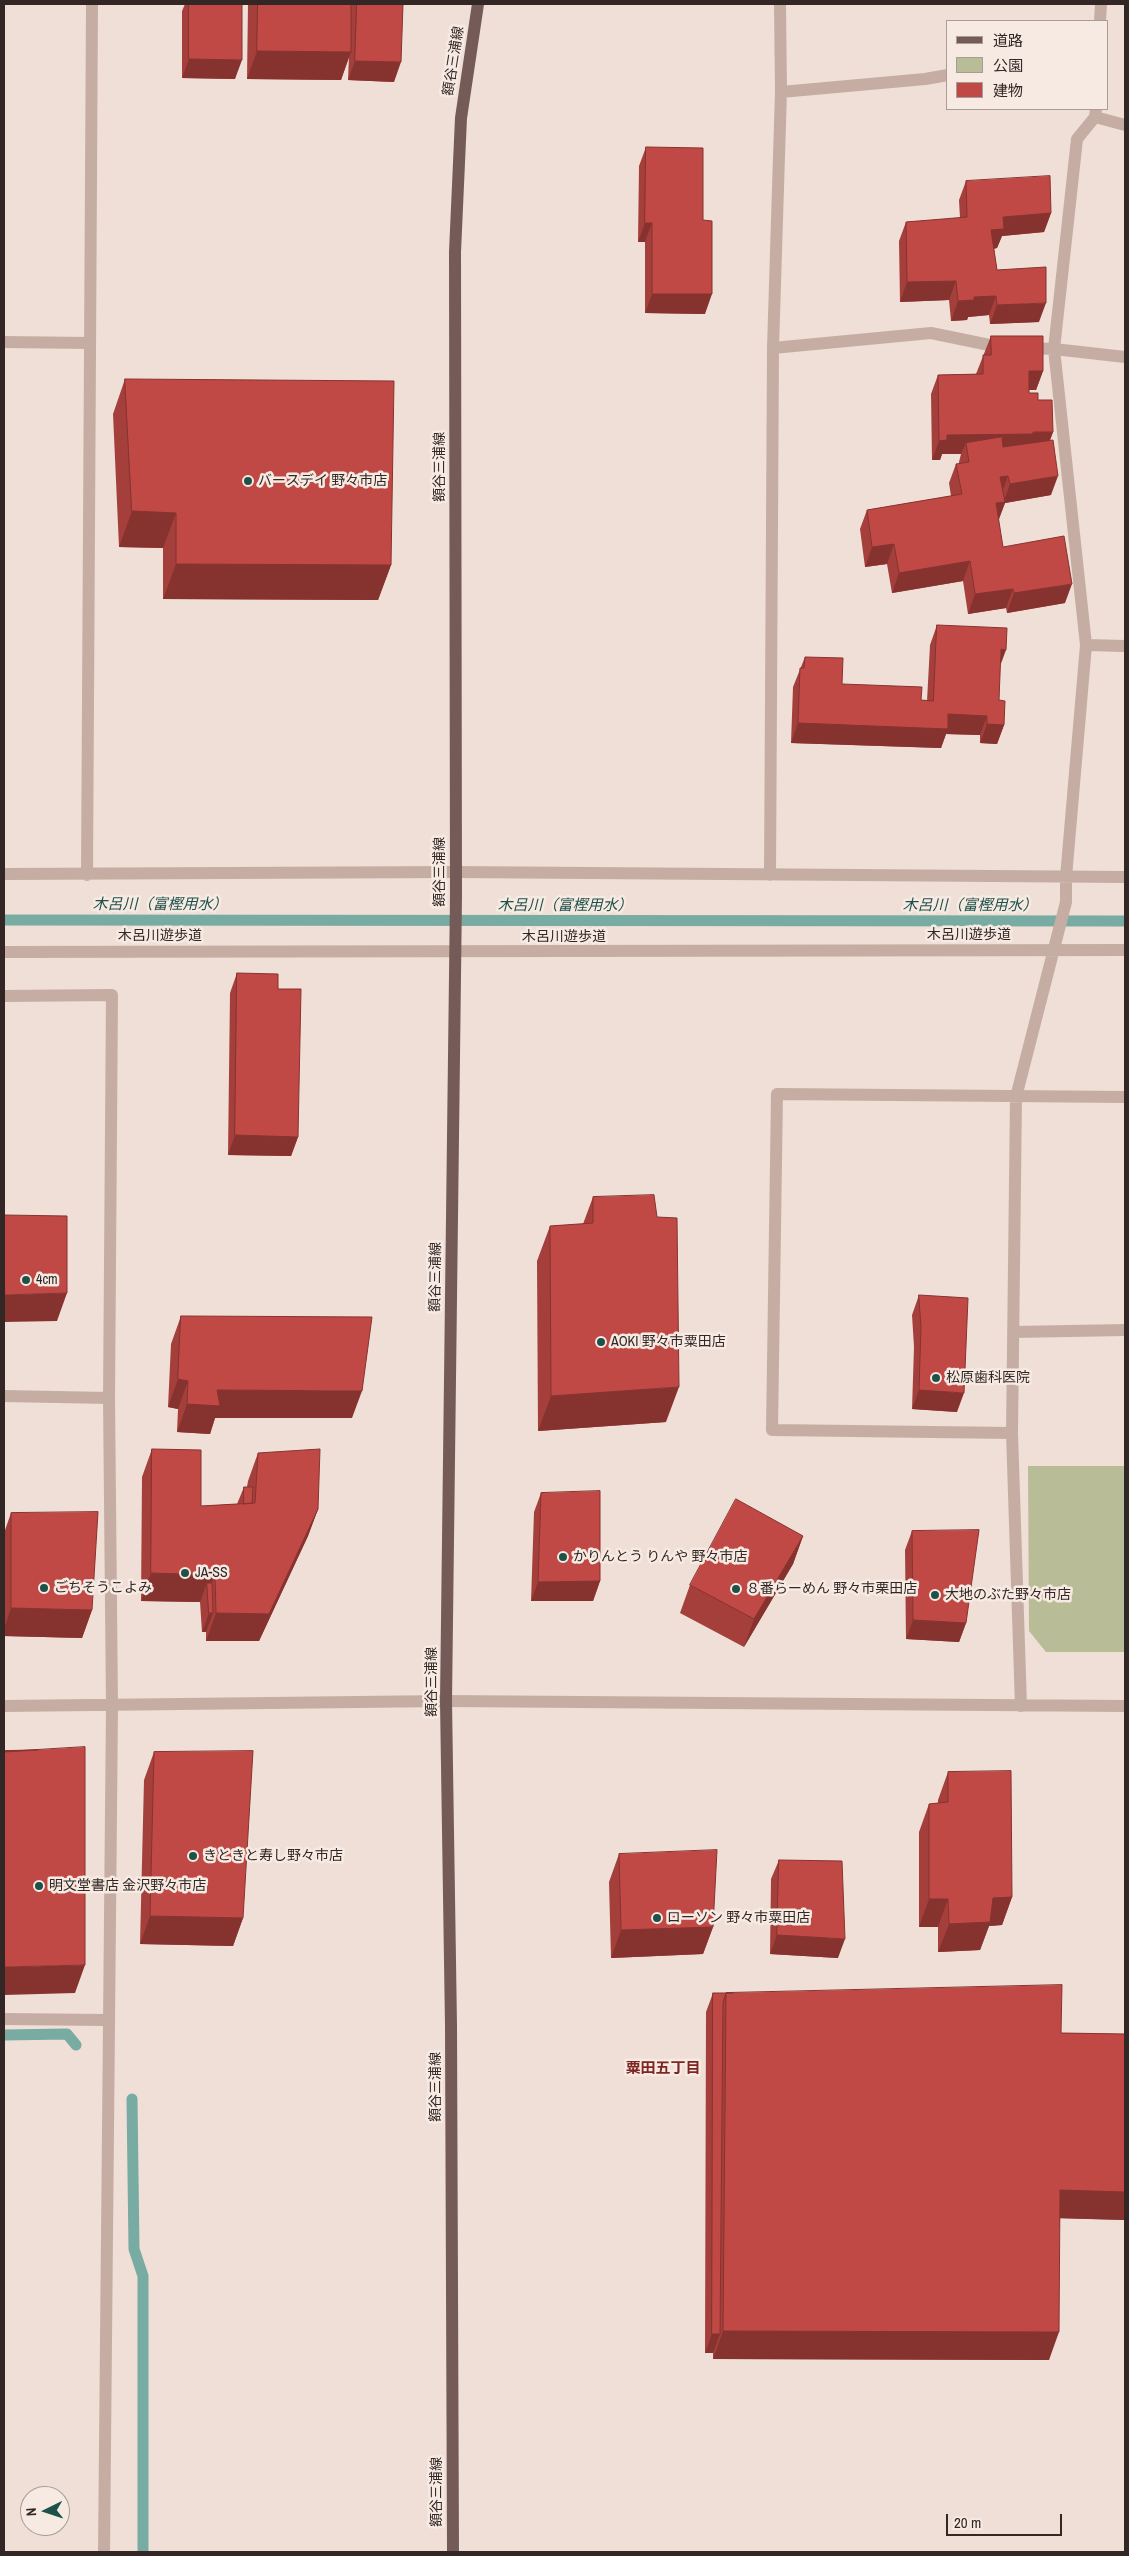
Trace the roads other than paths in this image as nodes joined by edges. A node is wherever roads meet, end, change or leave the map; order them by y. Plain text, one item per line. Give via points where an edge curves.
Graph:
1 (92, 4) edge
2 (478, 4) edge
3 (780, 4) edge
4 (1101, 4) edge
5 (1100, 20) edge
6 (946, 75) edge
7 (781, 92) junction
8 (1095, 113) edge
9 (1125, 125) edge
10 (4, 342) edge
11 (90, 343) junction
12 (773, 348) junction
13 (1054, 348) junction
14 (1125, 357) edge
15 (1086, 645) junction
16 (1125, 646) edge
17 (455, 872) junction
18 (4, 874) edge
19 (87, 875) junction
20 (770, 875) junction
21 (1066, 876) junction
22 (1125, 877) edge
23 (1055, 946) junction
24 (1125, 950) edge
25 (4, 952) edge
26 (455, 952) junction
27 (4, 996) edge
28 (1016, 1097) junction
29 (1125, 1097) edge
30 (1125, 1330) edge
31 (1013, 1332) junction
32 (4, 1396) edge
33 (109, 1398) junction
34 (1012, 1433) junction
35 (446, 1701) junction
36 (4, 1706) edge
37 (112, 1706) junction
38 (1020, 1706) junction
39 (1125, 1706) edge
40 (4, 2019) edge
41 (108, 2020) junction
42 (104, 2552) edge
43 (453, 2552) edge

1 - 11 street
2 - 17 main road, 額谷三浦線 via 461,118 455,252
3 - 7 street
4 - 5 street
6 - 7 street
7 - 12 street
8 - 9 street
8 - 13 street via 1077,139
10 - 11 street
11 - 19 street
12 - 13 street via 931,333 1007,348
12 - 20 street
13 - 14 street
13 - 15 street
15 - 16 street
15 - 21 street
17 - 19 street
17 - 20 street
17 - 26 main road, 額谷三浦線
18 - 19 street
20 - 21 street
21 - 22 street
21 - 23 street via 1066,902
23 - 24 street, 木呂川遊歩道
23 - 26 street, 木呂川遊歩道
23 - 28 street
25 - 26 street, 木呂川遊歩道
26 - 35 main road, 額谷三浦線
27 - 33 street via 112,995
28 - 29 street
28 - 31 street
28 - 34 street via 777,1094 772,1430
30 - 31 street
31 - 34 street
32 - 33 street
33 - 37 street
34 - 38 street
35 - 37 street
35 - 38 street
35 - 43 main road, 額谷三浦線
36 - 37 street
37 - 41 street
38 - 39 street
40 - 41 street
41 - 42 street

